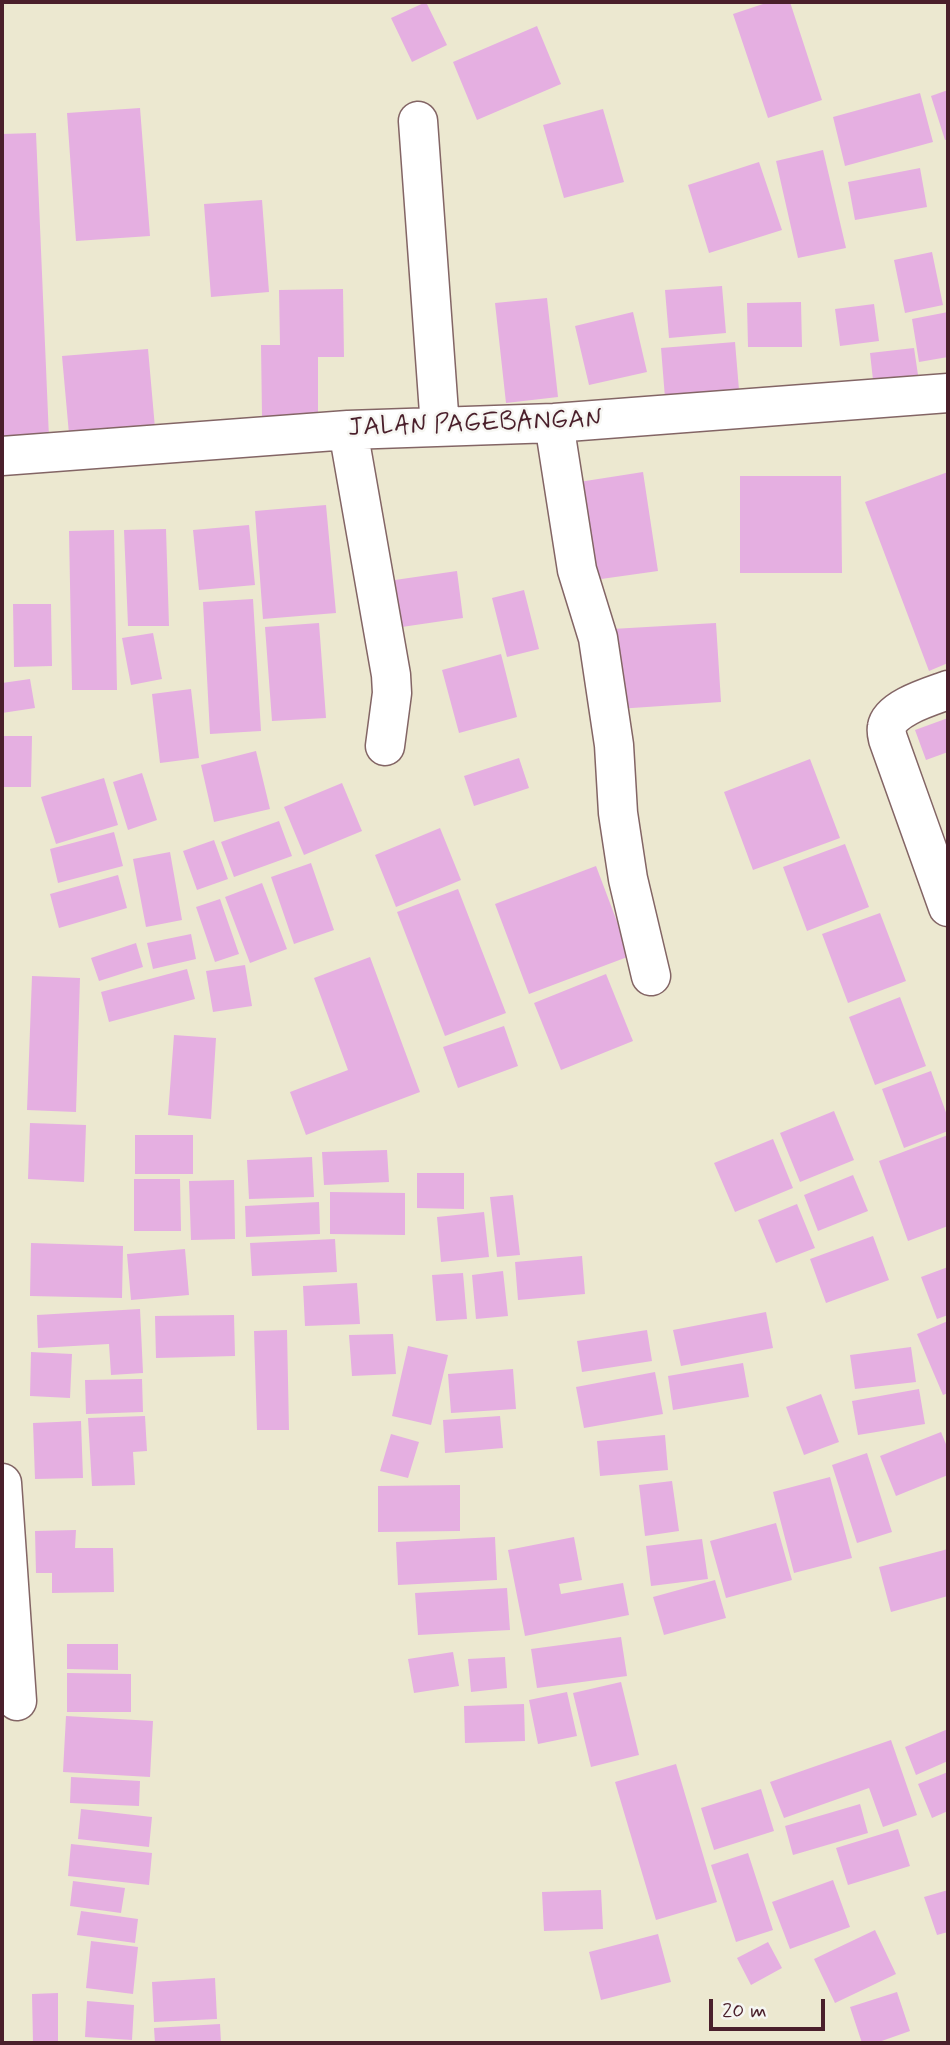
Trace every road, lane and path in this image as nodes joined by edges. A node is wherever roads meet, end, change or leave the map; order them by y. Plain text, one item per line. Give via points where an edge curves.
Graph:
1 (418, 121) dead end
2 (948, 393) edge
3 (554, 423) junction
4 (440, 427) junction
5 (348, 430) junction
6 (2, 456) edge
7 (948, 690) edge
8 (385, 746) dead end
9 (948, 907) edge
10 (651, 976) dead end
11 (2, 1483) edge
12 (17, 1701) dead end

1 - 4 street
2 - 3 street, JALAN PAGEBANGAN
3 - 4 street, JALAN PAGEBANGAN
3 - 10 street via 577,570 598,638 628,879
4 - 5 street, JALAN PAGEBANGAN
5 - 6 street, JALAN PAGEBANGAN
5 - 8 street via 391,675
7 - 9 street via 905,708 892,716 887,726 887,739
11 - 12 street

